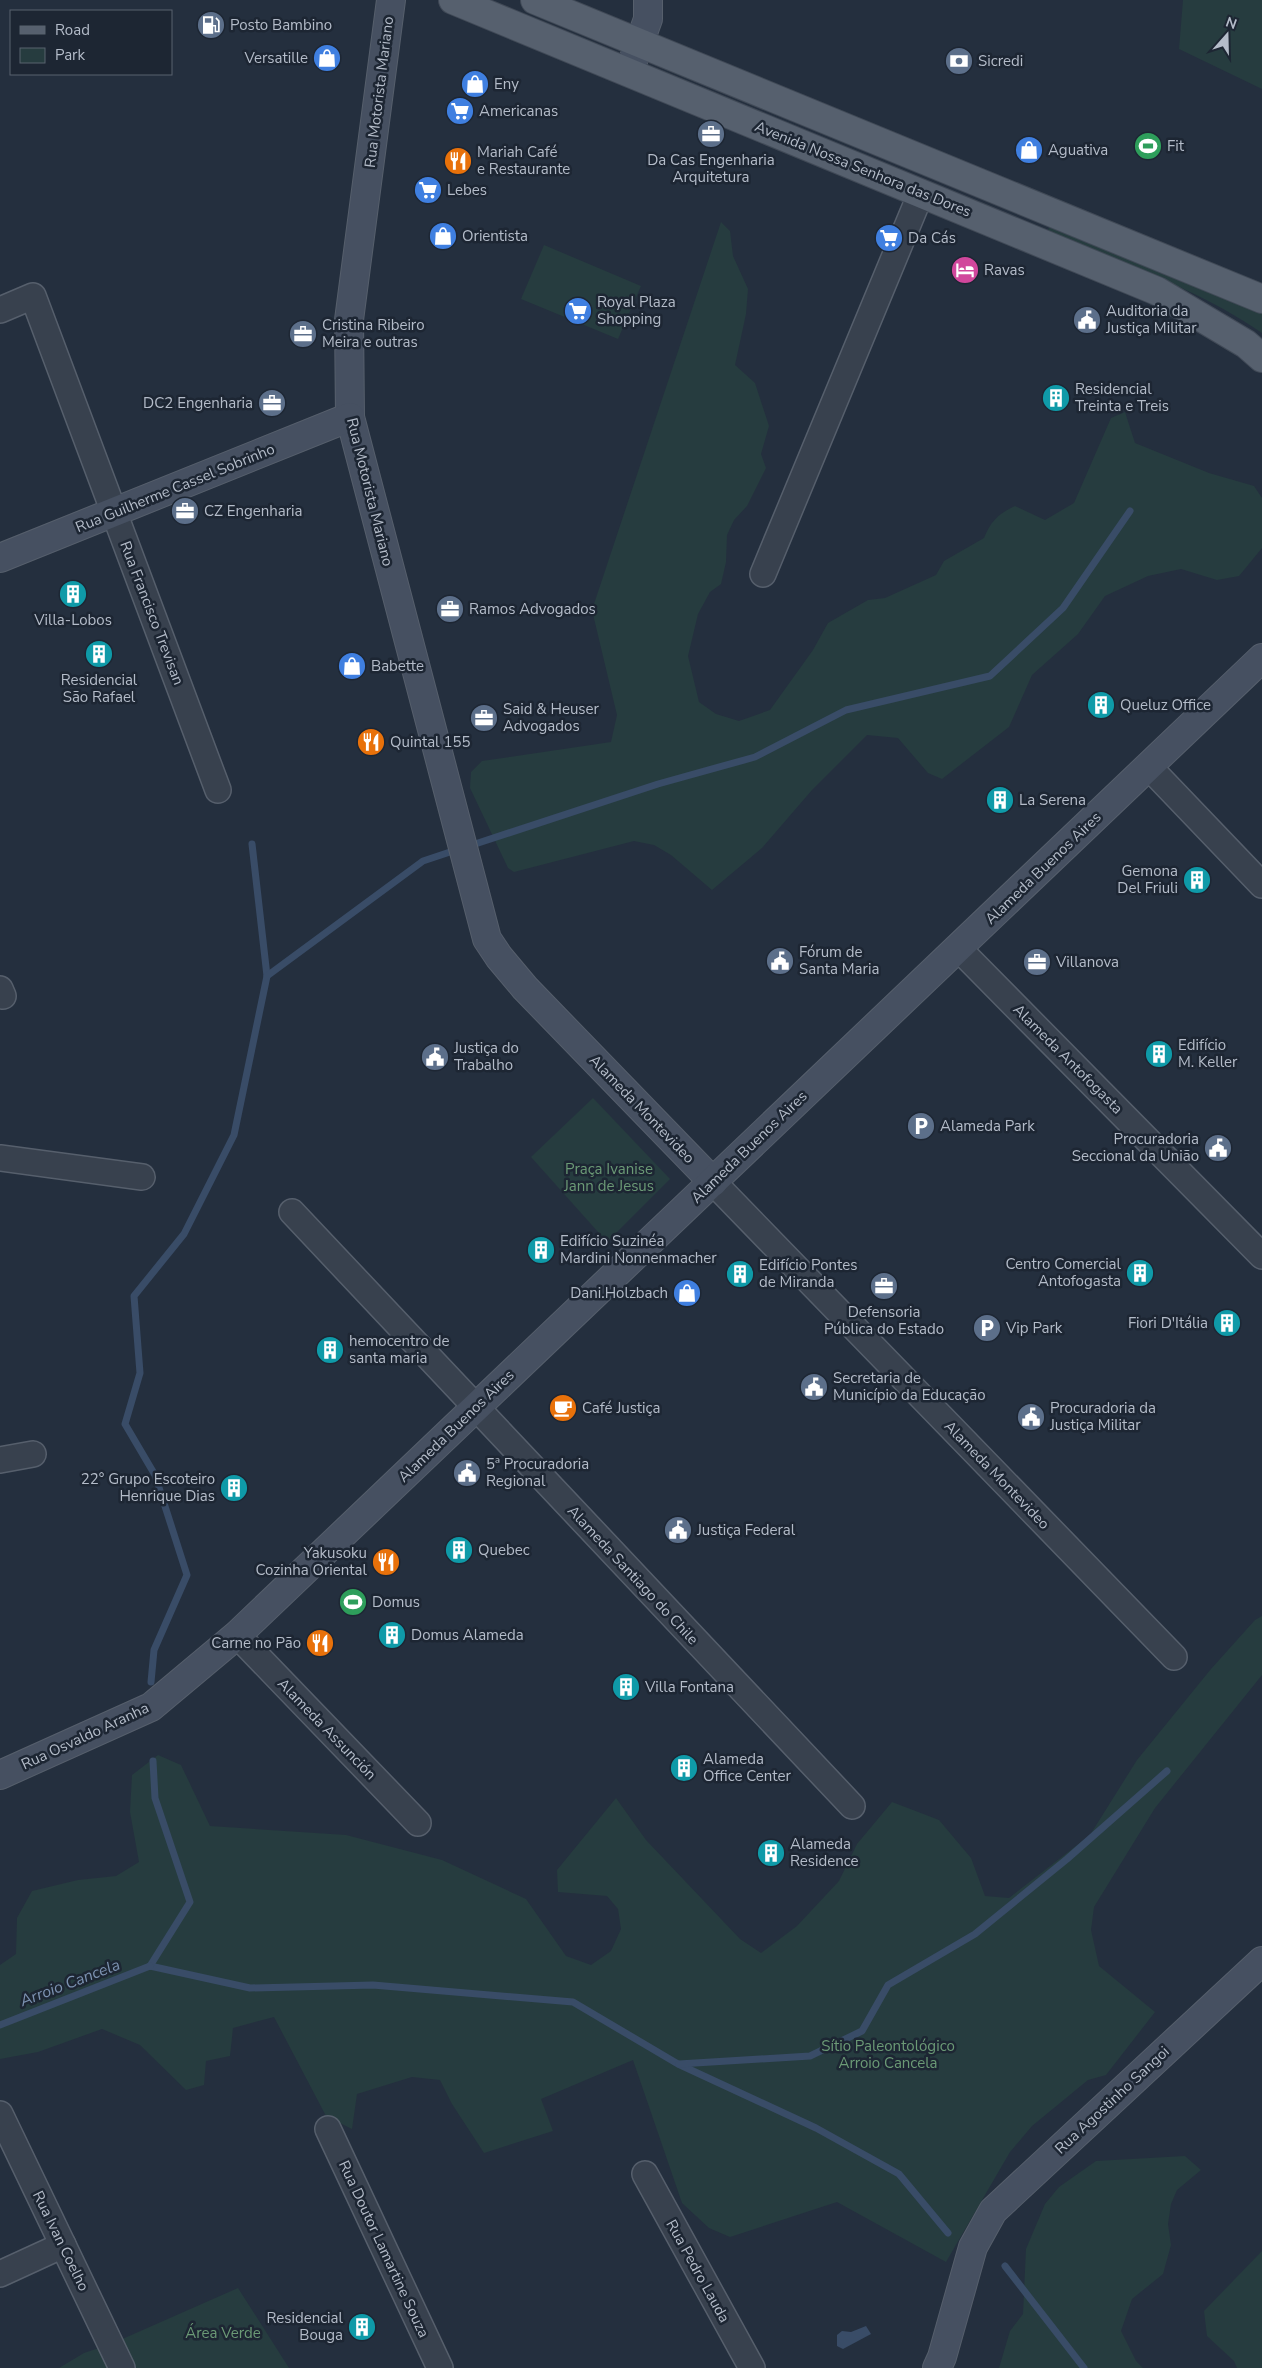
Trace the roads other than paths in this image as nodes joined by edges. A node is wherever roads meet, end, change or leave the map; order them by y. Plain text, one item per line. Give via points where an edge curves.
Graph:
1 (391, 0) edge
2 (454, 0) edge
3 (534, 0) edge
4 (648, 0) edge
5 (639, 43) junction
6 (629, 72) junction
7 (921, 193) junction
8 (1262, 299) edge
9 (0, 310) edge
10 (1262, 358) edge
11 (350, 417) junction
12 (114, 512) junction
13 (0, 558) edge
14 (763, 574) dead end
15 (1262, 658) edge
16 (1148, 767) junction
17 (218, 790) dead end
18 (1262, 885) edge
19 (473, 887) joint
20 (958, 948) junction
21 (0, 1158) edge
22 (142, 1176) dead end
23 (713, 1182) junction
24 (292, 1212) dead end
25 (1262, 1256) edge
26 (476, 1407) junction
27 (33, 1454) dead end
28 (0, 1460) edge
29 (237, 1636) junction
30 (1174, 1657) dead end
31 (0, 1775) edge
32 (852, 1806) dead end
33 (418, 1823) dead end
34 (1262, 1961) edge
35 (0, 2114) edge
36 (328, 2129) dead end
37 (645, 2174) dead end
38 (63, 2245) junction
39 (0, 2274) edge
40 (122, 2368) edge
41 (440, 2368) edge
42 (752, 2368) edge
43 (937, 2368) edge

1 - 11 street, Rua Motorista Mariano via 349,320
2 - 6 main road, Avenida Nossa Senhora das Dores
3 - 5 main road, Avenida Nossa Senhora das Dores
4 - 5 street via 648,19
5 - 6 street
5 - 8 main road, Avenida Nossa Senhora das Dores
6 - 7 main road, Avenida Nossa Senhora das Dores
7 - 10 main road, Avenida Nossa Senhora das Dores via 1157,291 1246,344
7 - 14 street
9 - 12 street, Rua Francisco Trevisan via 33,296
11 - 12 street, Rua Guilherme Cassel Sobrinho
11 - 19 street, Rua Motorista Mariano
12 - 13 street, Rua Guilherme Cassel Sobrinho
12 - 17 street, Rua Francisco Trevisan
15 - 16 street, Alameda Buenos Aires
16 - 18 street
16 - 20 street, Alameda Buenos Aires
19 - 23 street, Alameda Montevideo via 487,938 499,957
20 - 23 street, Alameda Buenos Aires
20 - 25 street, Alameda Antofogasta
21 - 22 street
23 - 26 street, Alameda Buenos Aires
23 - 30 street, Alameda Montevideo
24 - 26 street, Alameda Santiago do Chile
26 - 29 street, Alameda Buenos Aires
26 - 32 street, Alameda Santiago do Chile
27 - 28 street
29 - 31 street, Rua Osvaldo Aranha via 151,1707
29 - 33 street, Alameda Assunción
34 - 43 street, Rua Agostinho Sangoi via 993,2211 973,2247
35 - 38 street, Rua Ivan Coelho
36 - 41 street, Rua Doutor Lamartine Souza
37 - 42 street, Rua Pedro Lauda
38 - 39 street
38 - 40 street, Rua Ivan Coelho

